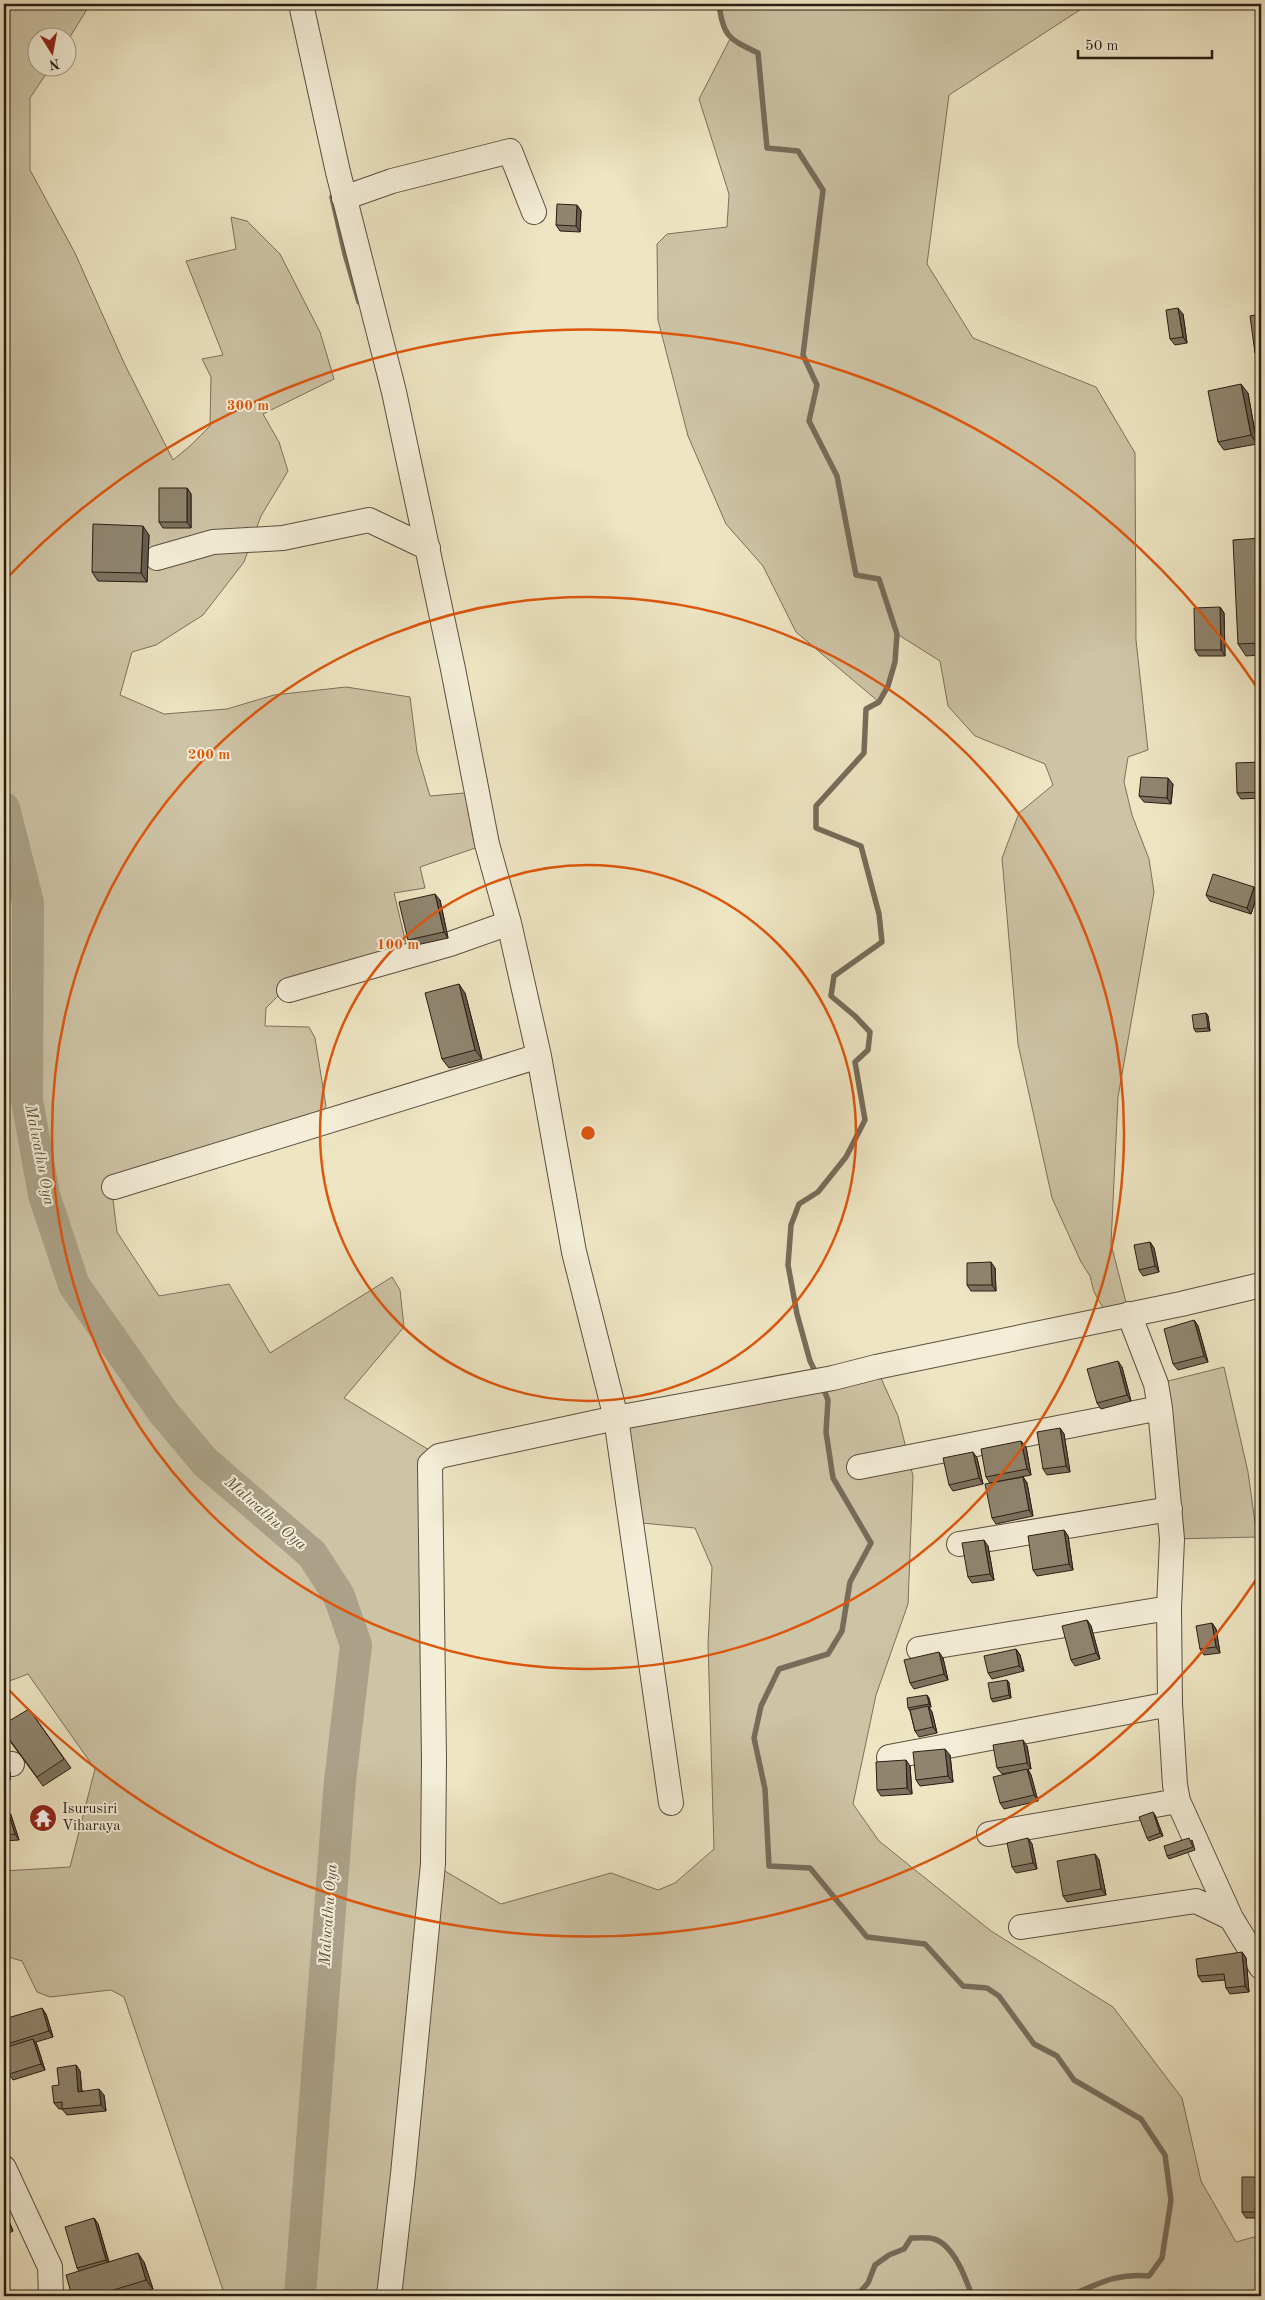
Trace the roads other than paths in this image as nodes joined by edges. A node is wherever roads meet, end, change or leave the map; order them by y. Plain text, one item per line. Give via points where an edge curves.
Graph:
1 (301, 4) edge
2 (344, 198) junction
3 (534, 212) dead end
4 (428, 548) junction
5 (157, 558) dead end
6 (509, 923) junction
7 (289, 990) dead end
8 (539, 1056) junction
9 (114, 1188) dead end
10 (1261, 1285) edge
11 (1129, 1314) junction
12 (1160, 1408) junction
13 (616, 1418) junction
14 (859, 1467) dead end
15 (1170, 1509) junction
16 (960, 1544) edge
17 (1169, 1608) junction
18 (919, 1649) dead end
19 (1170, 1704) junction
20 (889, 1757) dead end
21 (1178, 1801) junction
22 (671, 1803) dead end
23 (989, 1834) dead end
24 (1231, 1918) junction
25 (1021, 1927) dead end
26 (1261, 1967) edge
27 (4, 2168) edge
28 (51, 2296) edge
29 (389, 2296) edge

1 - 2 street
2 - 3 street via 392,181 510,151
2 - 4 street via 394,392
4 - 5 street via 369,520 283,538 213,542
4 - 6 street via 487,844
6 - 7 street via 450,944
6 - 8 street
8 - 9 street
8 - 13 street via 574,1252
10 - 11 street
11 - 12 street via 1156,1384
11 - 13 street via 833,1378
12 - 14 street
12 - 15 street
13 - 22 street
13 - 29 street via 438,1456 430,1464 433,1864
15 - 16 street
15 - 17 street
17 - 18 street
17 - 19 street
19 - 20 street
19 - 21 street
21 - 23 street
21 - 24 street
24 - 25 street via 1196,1901
24 - 26 street
27 - 28 street via 50,2267

